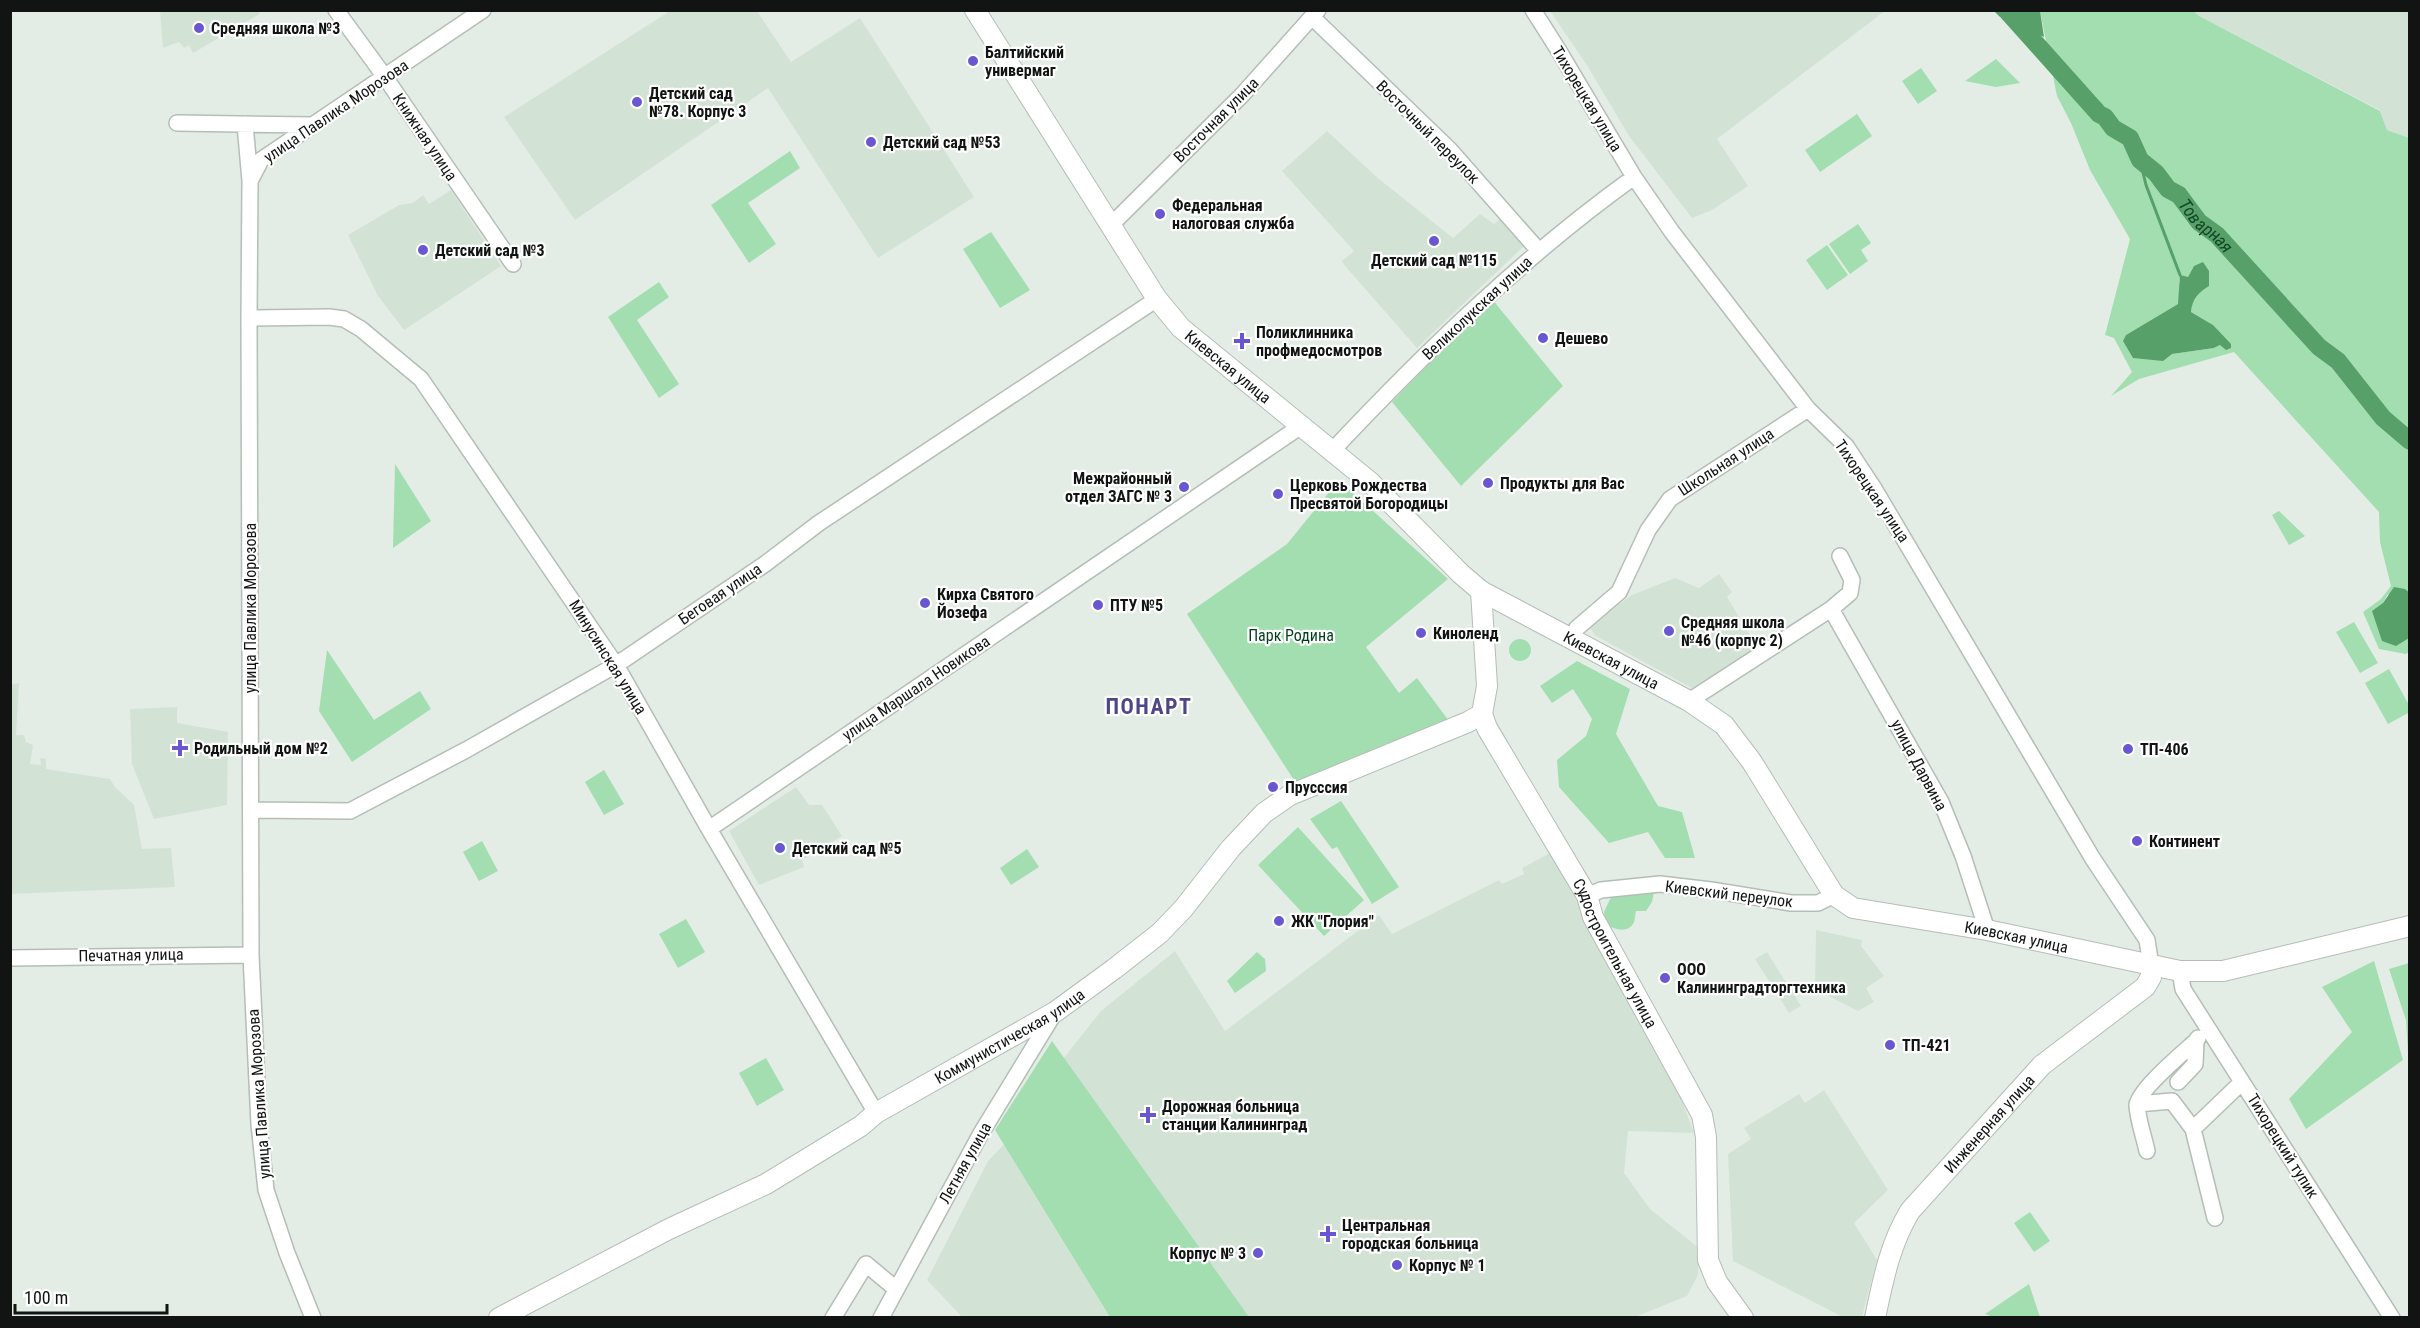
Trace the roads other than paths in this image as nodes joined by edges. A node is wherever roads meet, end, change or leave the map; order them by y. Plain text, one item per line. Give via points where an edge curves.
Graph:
1 (336, 10) edge
2 (483, 10) edge
3 (975, 10) edge
4 (1533, 10) edge
5 (1315, 14) edge
6 (385, 77) junction
7 (177, 123) dead end
8 (245, 124) junction
9 (313, 125) junction
10 (1634, 177) junction
11 (250, 181) junction
12 (1110, 226) junction
13 (1539, 251) junction
14 (513, 264) dead end
15 (1157, 299) junction
16 (249, 318) junction
17 (1808, 409) junction
18 (1301, 426) junction
19 (1332, 451) junction
20 (1840, 556) dead end
21 (1482, 591) junction
22 (1831, 609) junction
23 (1571, 638) junction
24 (616, 665) junction
25 (1689, 701) junction
26 (1482, 714) junction
27 (251, 810) junction
28 (709, 829) junction
29 (1834, 895) junction
30 (1587, 896) junction
31 (2409, 926) edge
32 (1987, 930) junction
33 (251, 955) junction
34 (10, 958) edge
35 (2151, 966) junction
36 (2180, 971) junction
37 (1055, 1012) junction
38 (2207, 1026) junction
39 (2196, 1041) junction
40 (2178, 1082) dead end
41 (2242, 1082) junction
42 (2137, 1104) junction
43 (876, 1113) junction
44 (2193, 1129) junction
45 (2147, 1151) dead end
46 (2216, 1218) dead end
47 (896, 1289) junction
48 (313, 1317) edge
49 (499, 1317) edge
50 (833, 1317) edge
51 (881, 1317) edge
52 (1743, 1317) edge
53 (1875, 1317) edge
54 (2392, 1317) edge

1 - 6 street, Книжная улица
2 - 6 street, улица Павлика Морозова
3 - 12 main road, Киевская улица
4 - 10 street, Тихорецкая улица
5 - 12 street, Восточная улица via 1242,95
5 - 13 street, Восточный переулок via 1450,150
6 - 9 street, улица Павлика Морозова
6 - 14 street, Книжная улица
7 - 8 street
8 - 9 street
8 - 11 street
9 - 11 street, улица Павлика Морозова via 261,160
10 - 13 street, Великолукская улица
10 - 17 street, Тихорецкая улица
11 - 16 street, улица Павлика Морозова
12 - 15 main road, Киевская улица
13 - 19 street, Великолукская улица via 1422,358
15 - 18 main road, Киевская улица via 1180,328
15 - 24 street, Беговая улица via 843,507
16 - 24 street, Минусинская улица via 344,319 415,373
16 - 27 street, улица Павлика Морозова
17 - 23 street, Школьная улица via 1670,499 1648,530 1619,592 1577,628
17 - 35 street, Тихорецкая улица via 1846,446 1896,523 2093,859 2147,940
18 - 19 main road, Киевская улица
18 - 28 street, улица Маршала Новикова
19 - 21 main road, Киевская улица via 1370,482
20 - 22 street via 1852,580 1850,593
21 - 23 main road, Киевская улица
21 - 26 main road via 1487,686
22 - 25 street
22 - 32 street, улица Дарвина via 1941,802
23 - 25 main road, Киевская улица
24 - 27 street, Беговая улица via 350,811
24 - 28 street, Минусинская улица
25 - 29 main road, Киевская улица via 1717,719 1752,762
26 - 30 main road, Судостроительная улица
26 - 37 main road, Коммунистическая улица via 1290,795 1264,813 1160,933
27 - 33 street, улица Павлика Морозова
28 - 43 street, Минусинская улица
29 - 30 street, Киевский переулок via 1818,903 1791,903 1660,884 1601,890
29 - 32 main road, Киевская улица via 1853,908
30 - 52 main road, Судостроительная улица via 1593,917 1702,1114 1706,1137 1708,1260 1717,1282
31 - 36 main road, Киевская улица via 2223,971
32 - 35 main road, Киевская улица
33 - 34 street, Печатная улица
33 - 48 street, улица Павлика Морозова via 266,1190
35 - 36 main road, Киевская улица
35 - 53 main road, Инженерная улица via 2151,977 2145,987 2042,1065 1910,1210 1896,1233
36 - 38 street, Тихорецкий тупик via 2183,989
37 - 43 main road, Коммунистическая улица
37 - 47 street, Летняя улица via 980,1135
38 - 39 street
38 - 41 street, Тихорецкий тупик
39 - 40 street via 2195,1064
39 - 42 street via 2139,1096
41 - 44 street
41 - 54 street, Тихорецкий тупик
42 - 44 street via 2172,1101
42 - 45 street
43 - 49 main road, Коммунистическая улица via 766,1184
44 - 46 street
47 - 50 street via 866,1264
47 - 51 street, Летняя улица

